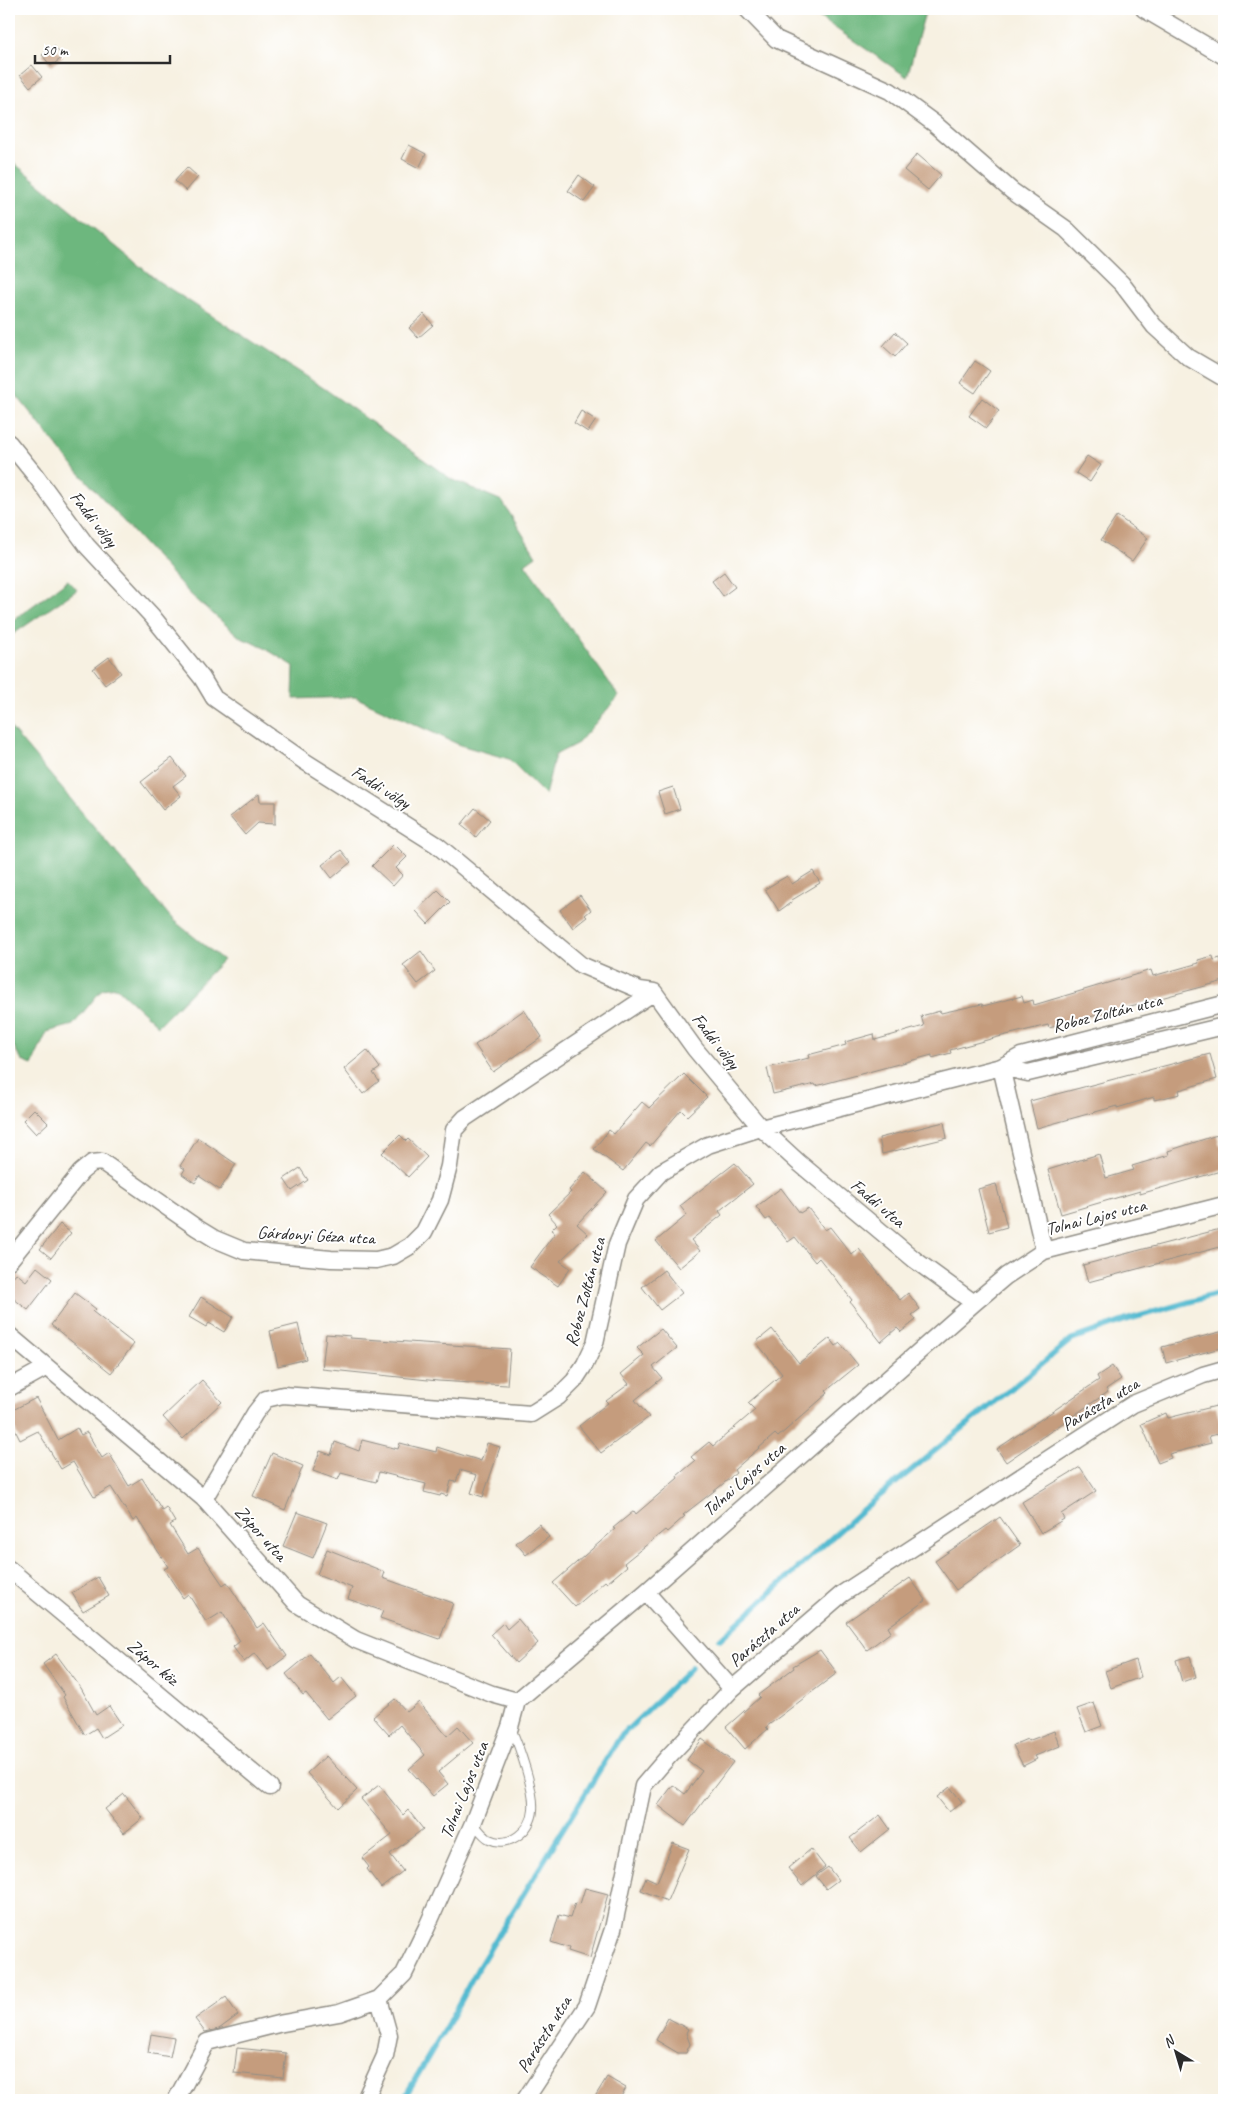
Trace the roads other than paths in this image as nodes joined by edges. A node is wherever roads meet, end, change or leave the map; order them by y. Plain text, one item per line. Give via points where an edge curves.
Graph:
1 (747, 9) edge
2 (1144, 9) edge
3 (1224, 56) edge
4 (1224, 378) edge
5 (9, 443) edge
6 (654, 992) junction
7 (1224, 1004) edge
8 (1224, 1026) edge
9 (1001, 1067) junction
10 (761, 1128) junction
11 (1224, 1205) edge
12 (1044, 1251) junction
13 (9, 1261) edge
14 (974, 1303) junction
15 (9, 1335) edge
16 (47, 1367) junction
17 (1224, 1369) edge
18 (9, 1388) edge
19 (204, 1499) junction
20 (9, 1569) edge
21 (646, 1592) junction
22 (732, 1689) junction
23 (517, 1701) junction
24 (510, 1727) junction
25 (270, 1788) dead end
26 (473, 1823) junction
27 (379, 1999) junction
28 (176, 2100) edge
29 (365, 2100) edge
30 (525, 2100) edge

1 - 4 street via 776,39 890,91 935,124 1012,191 1066,229 1122,284 1154,326 1188,357
2 - 3 street
5 - 6 street, Faddi völgy via 88,546 152,616 202,678 214,698 304,762 437,845 581,965 640,990
6 - 10 street, Faddi völgy via 695,1049
6 - 13 street, Gárdonyi Géza utca via 465,1118 454,1130 444,1183 432,1218 410,1246 393,1256 376,1260 330,1259 244,1251 197,1228 102,1162 92,1163 81,1172
7 - 9 street, Roboz Zoltán utca via 1021,1056
8 - 9 street, Roboz Zoltán utca via 1028,1073
9 - 10 street, Roboz Zoltán utca
9 - 12 street
10 - 14 street, Faddi utca via 915,1260
10 - 19 street, Roboz Zoltán utca via 708,1145 661,1172 636,1199 617,1244 595,1343 574,1381 558,1397 531,1414 283,1395 266,1399
11 - 12 street, Tolnai Lajos utca
12 - 14 street, Tolnai Lajos utca via 1006,1276
14 - 21 street, Tolnai Lajos utca
15 - 16 street, Zápor utca
16 - 18 street
16 - 19 street, Zápor utca
17 - 22 street, Parászta utca via 1133,1404 1079,1439 842,1594
19 - 23 street, Zápor utca via 297,1604 356,1640
20 - 25 street, Zápor köz
21 - 22 street
21 - 23 street, Tolnai Lajos utca
22 - 30 street, Parászta utca via 643,1786 613,1929 587,2006
23 - 24 street, Tolnai Lajos utca
24 - 26 street, Tolnai Lajos utca
24 - 26 lane via 519,1746 530,1790 534,1809 531,1822 518,1837 503,1842 490,1839
26 - 27 street, Tolnai Lajos utca via 404,1974
27 - 28 street via 339,2012 206,2042
27 - 29 street via 389,2035 385,2056

